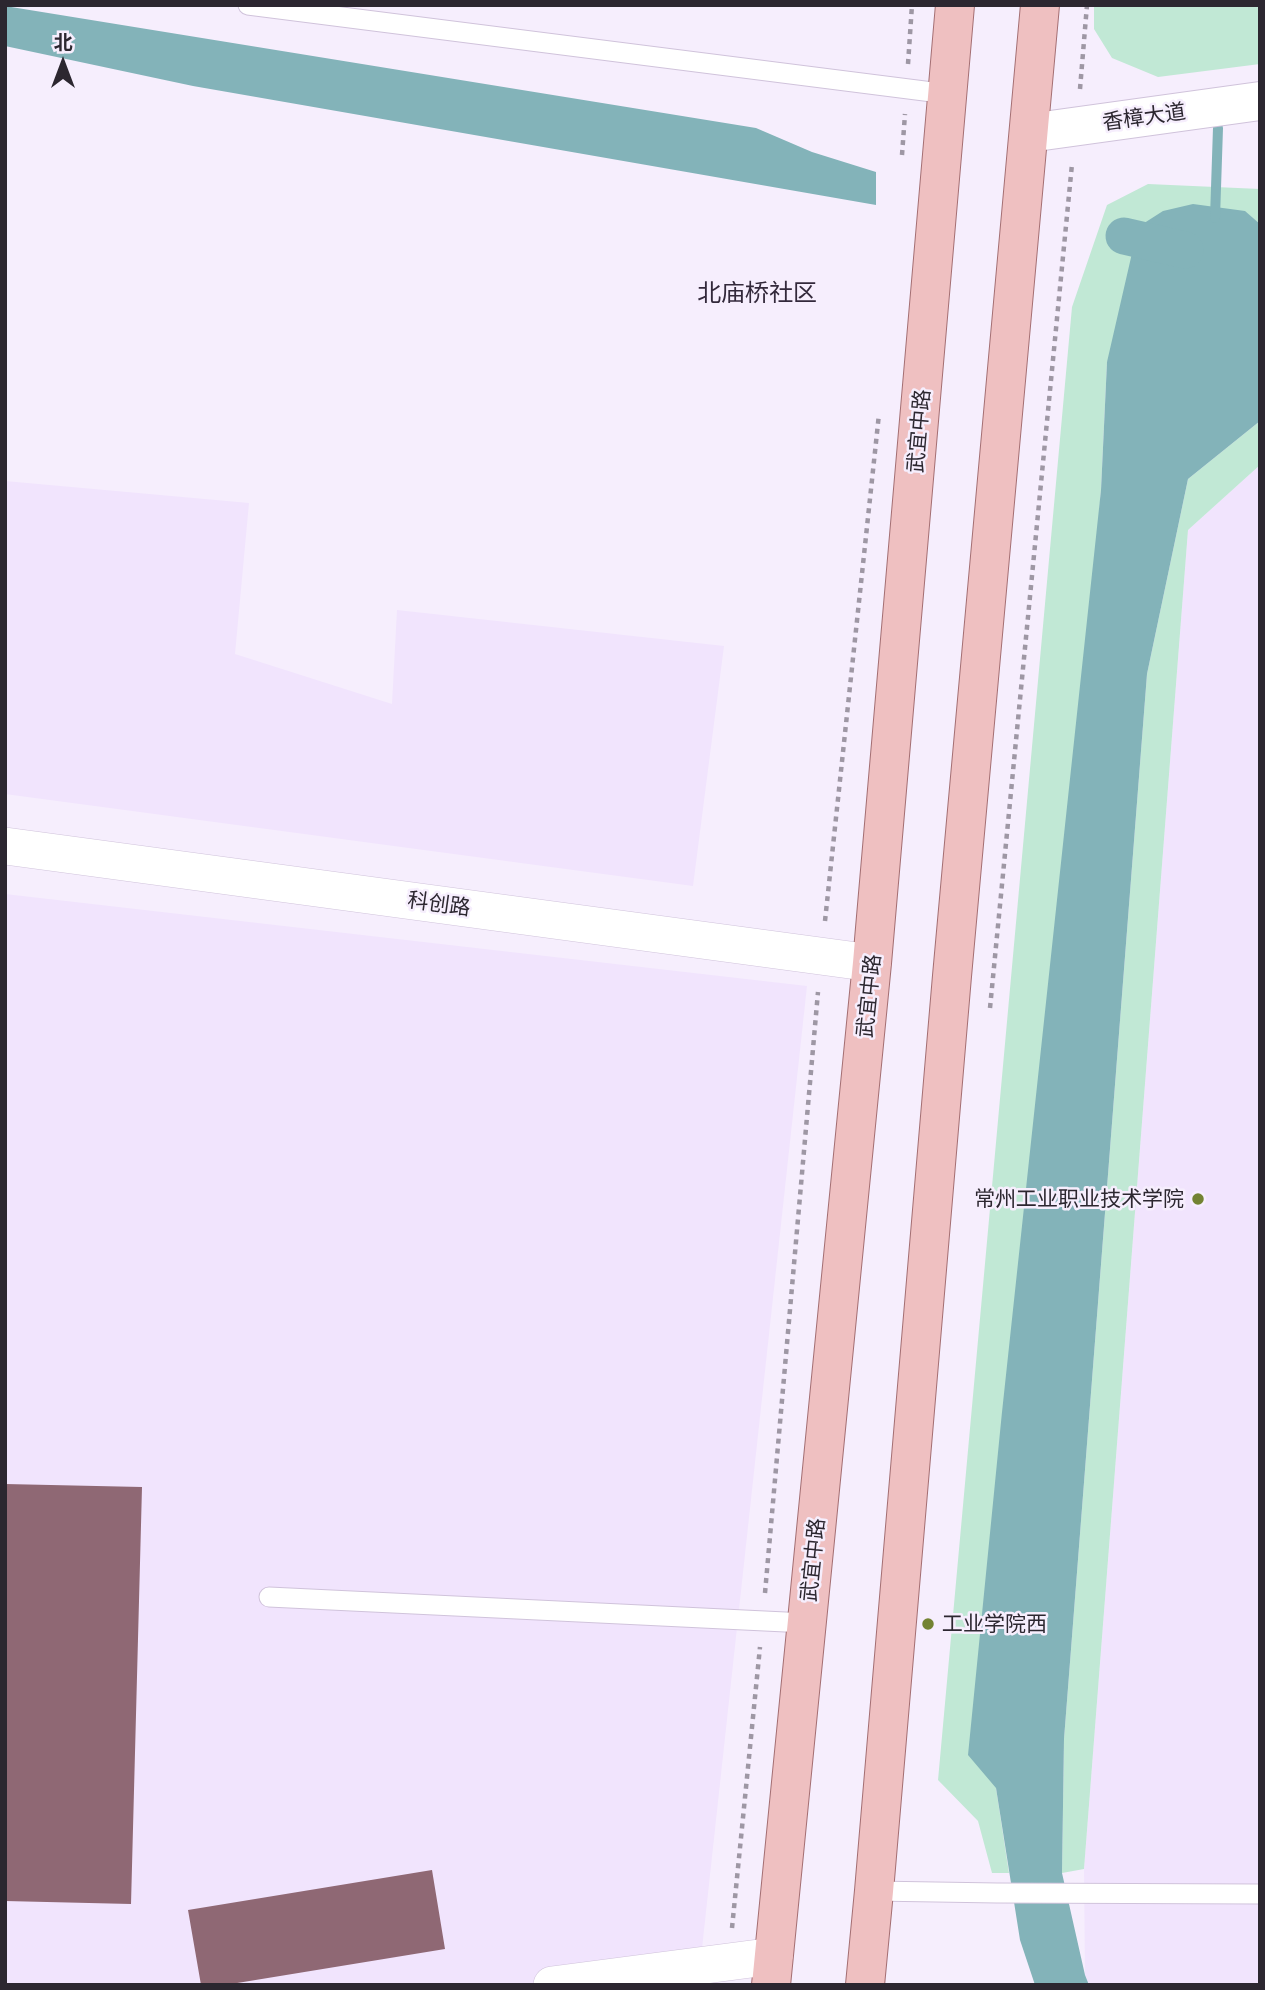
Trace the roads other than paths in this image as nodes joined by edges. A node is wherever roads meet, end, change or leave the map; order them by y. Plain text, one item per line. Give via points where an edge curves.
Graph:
1 (248, 5) edge
2 (956, 5) edge
3 (1040, 5) edge
4 (948, 94) junction
5 (1260, 101) edge
6 (1029, 133) junction
7 (5, 846) edge
8 (872, 963) junction
9 (270, 1597) dead end
10 (806, 1623) junction
11 (874, 1891) junction
12 (1260, 1894) edge
13 (772, 1970) edge
14 (552, 1985) edge
15 (865, 1985) edge

1 - 4 lane
2 - 4 main road, 武宜中路
3 - 6 main road
4 - 8 main road, 武宜中路
5 - 6 street, 香樟大道
6 - 11 main road
7 - 8 street, 科创路
8 - 10 main road, 武宜中路
9 - 10 lane
10 - 13 main road, 武宜中路
11 - 12 lane
11 - 15 main road
13 - 14 street

